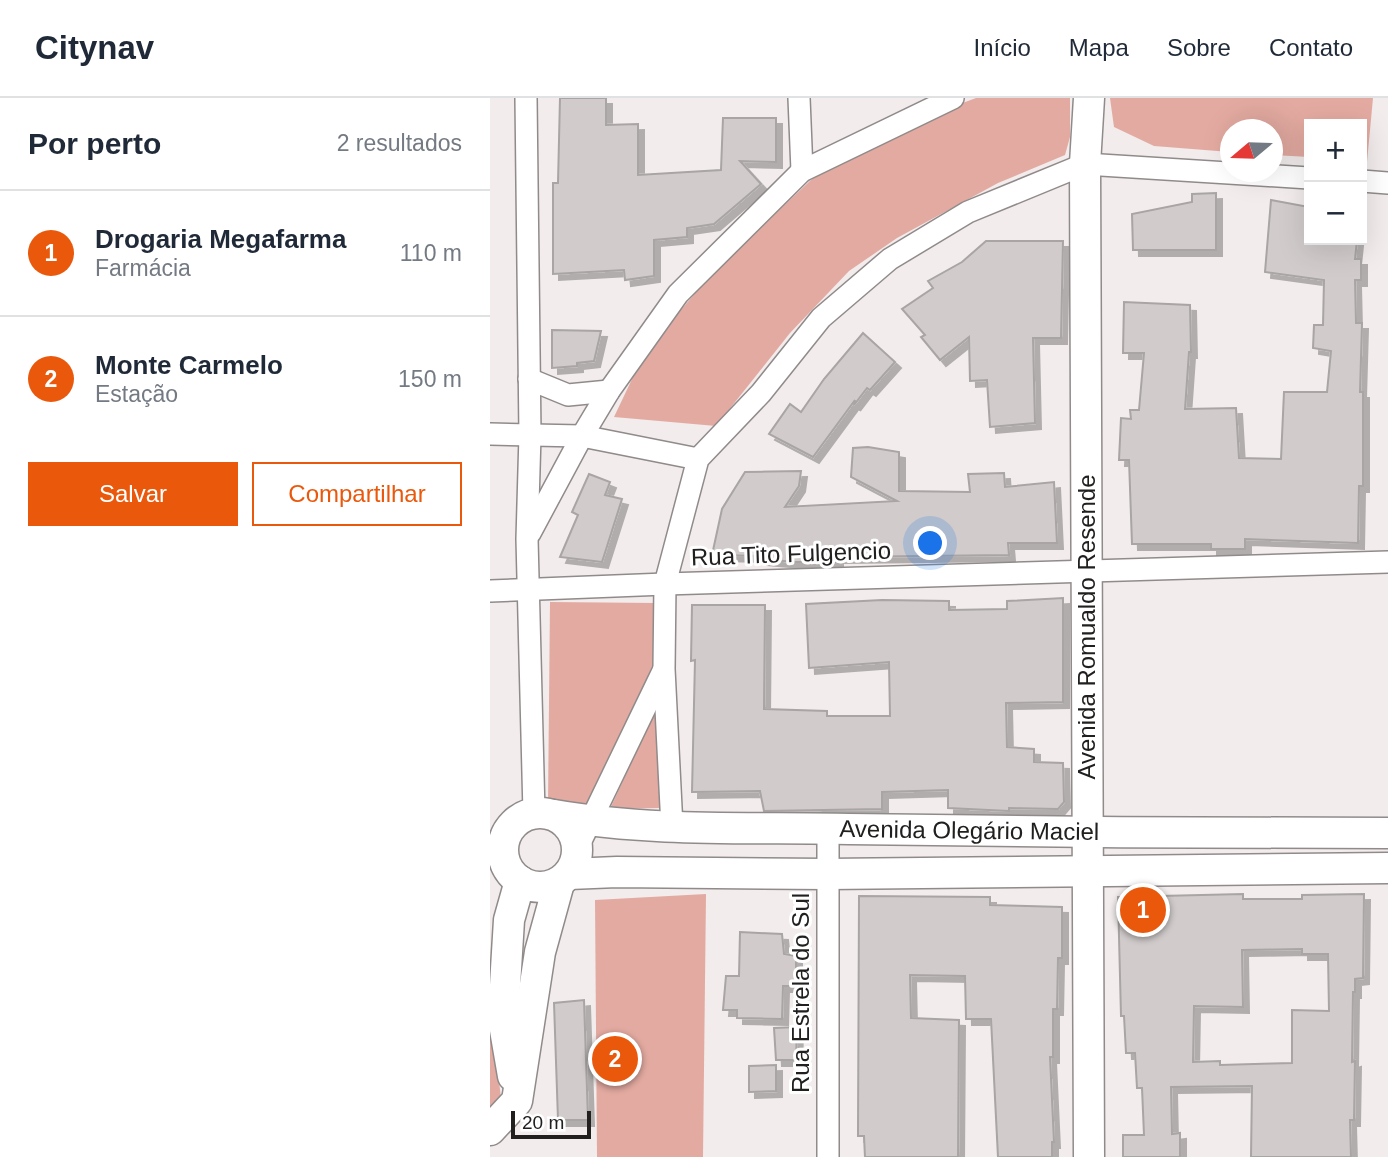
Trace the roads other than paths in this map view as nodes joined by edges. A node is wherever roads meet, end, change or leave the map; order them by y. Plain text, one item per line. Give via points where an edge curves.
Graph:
1 (526, 98) edge
2 (799, 98) edge
3 (953, 98) edge
4 (1089, 98) edge
5 (1085, 164) junction
6 (802, 171) junction
7 (1304, 178) edge
8 (1367, 181) edge
9 (1388, 183) edge
10 (529, 379) junction
11 (609, 391) junction
12 (490, 434) edge
13 (530, 435) junction
14 (582, 436) junction
15 (698, 459) junction
16 (527, 539) junction
17 (1388, 562) edge
18 (1087, 572) junction
19 (665, 584) junction
20 (528, 590) junction
21 (490, 591) edge
22 (664, 669) junction
23 (522, 820) edge
24 (592, 822) junction
25 (672, 827) junction
26 (828, 828) junction
27 (1087, 833) junction
28 (1388, 833) edge
29 (1388, 868) edge
30 (569, 869) junction
31 (1088, 870) junction
32 (827, 874) junction
33 (508, 879) edge
34 (497, 1019) edge
35 (517, 1101) junction
36 (490, 1130) edge
37 (828, 1157) edge
38 (1088, 1157) edge

1 - 10 street
2 - 6 street
3 - 6 street
4 - 5 main road, Avenida Romualdo Resende
5 - 7 street
5 - 15 street via 968,212 890,259 821,318 761,393
5 - 18 main road, Avenida Romualdo Resende
6 - 11 street via 678,294
8 - 9 street
10 - 11 street via 569,395
10 - 13 street
11 - 14 street
12 - 13 street
13 - 14 street
13 - 16 street
14 - 15 street
14 - 16 street
15 - 19 street
16 - 20 street
17 - 18 street, Rua Tito Fulgencio
18 - 19 street, Rua Tito Fulgencio
18 - 27 main road, Avenida Romualdo Resende
19 - 20 street, Rua Tito Fulgencio
19 - 22 street
20 - 21 street, Rua Tito Fulgencio
20 - 23 street
22 - 24 street
22 - 25 street
23 - 24 main road, Avenida Olegário Maciel
23 - 30 main road via 571,829
23 - 33 main road via 504,841
24 - 25 main road, Avenida Olegário Maciel
24 - 30 street
25 - 26 main road, Avenida Olegário Maciel
26 - 27 main road, Avenida Olegário Maciel
26 - 32 street, Rua Estrela do Sul
27 - 28 main road, Avenida Olegário Maciel
27 - 31 main road, Avenida Romualdo Resende
29 - 31 main road, Avenida Olegário Maciel
30 - 32 main road, Avenida Olegário Maciel
30 - 33 main road via 544,888
30 - 35 main road via 540,953
31 - 32 main road, Avenida Olegário Maciel
31 - 38 main road, Avenida Romualdo Resende
32 - 37 street, Rua Estrela do Sul
33 - 34 main road via 509,920
34 - 35 main road
35 - 36 main road

